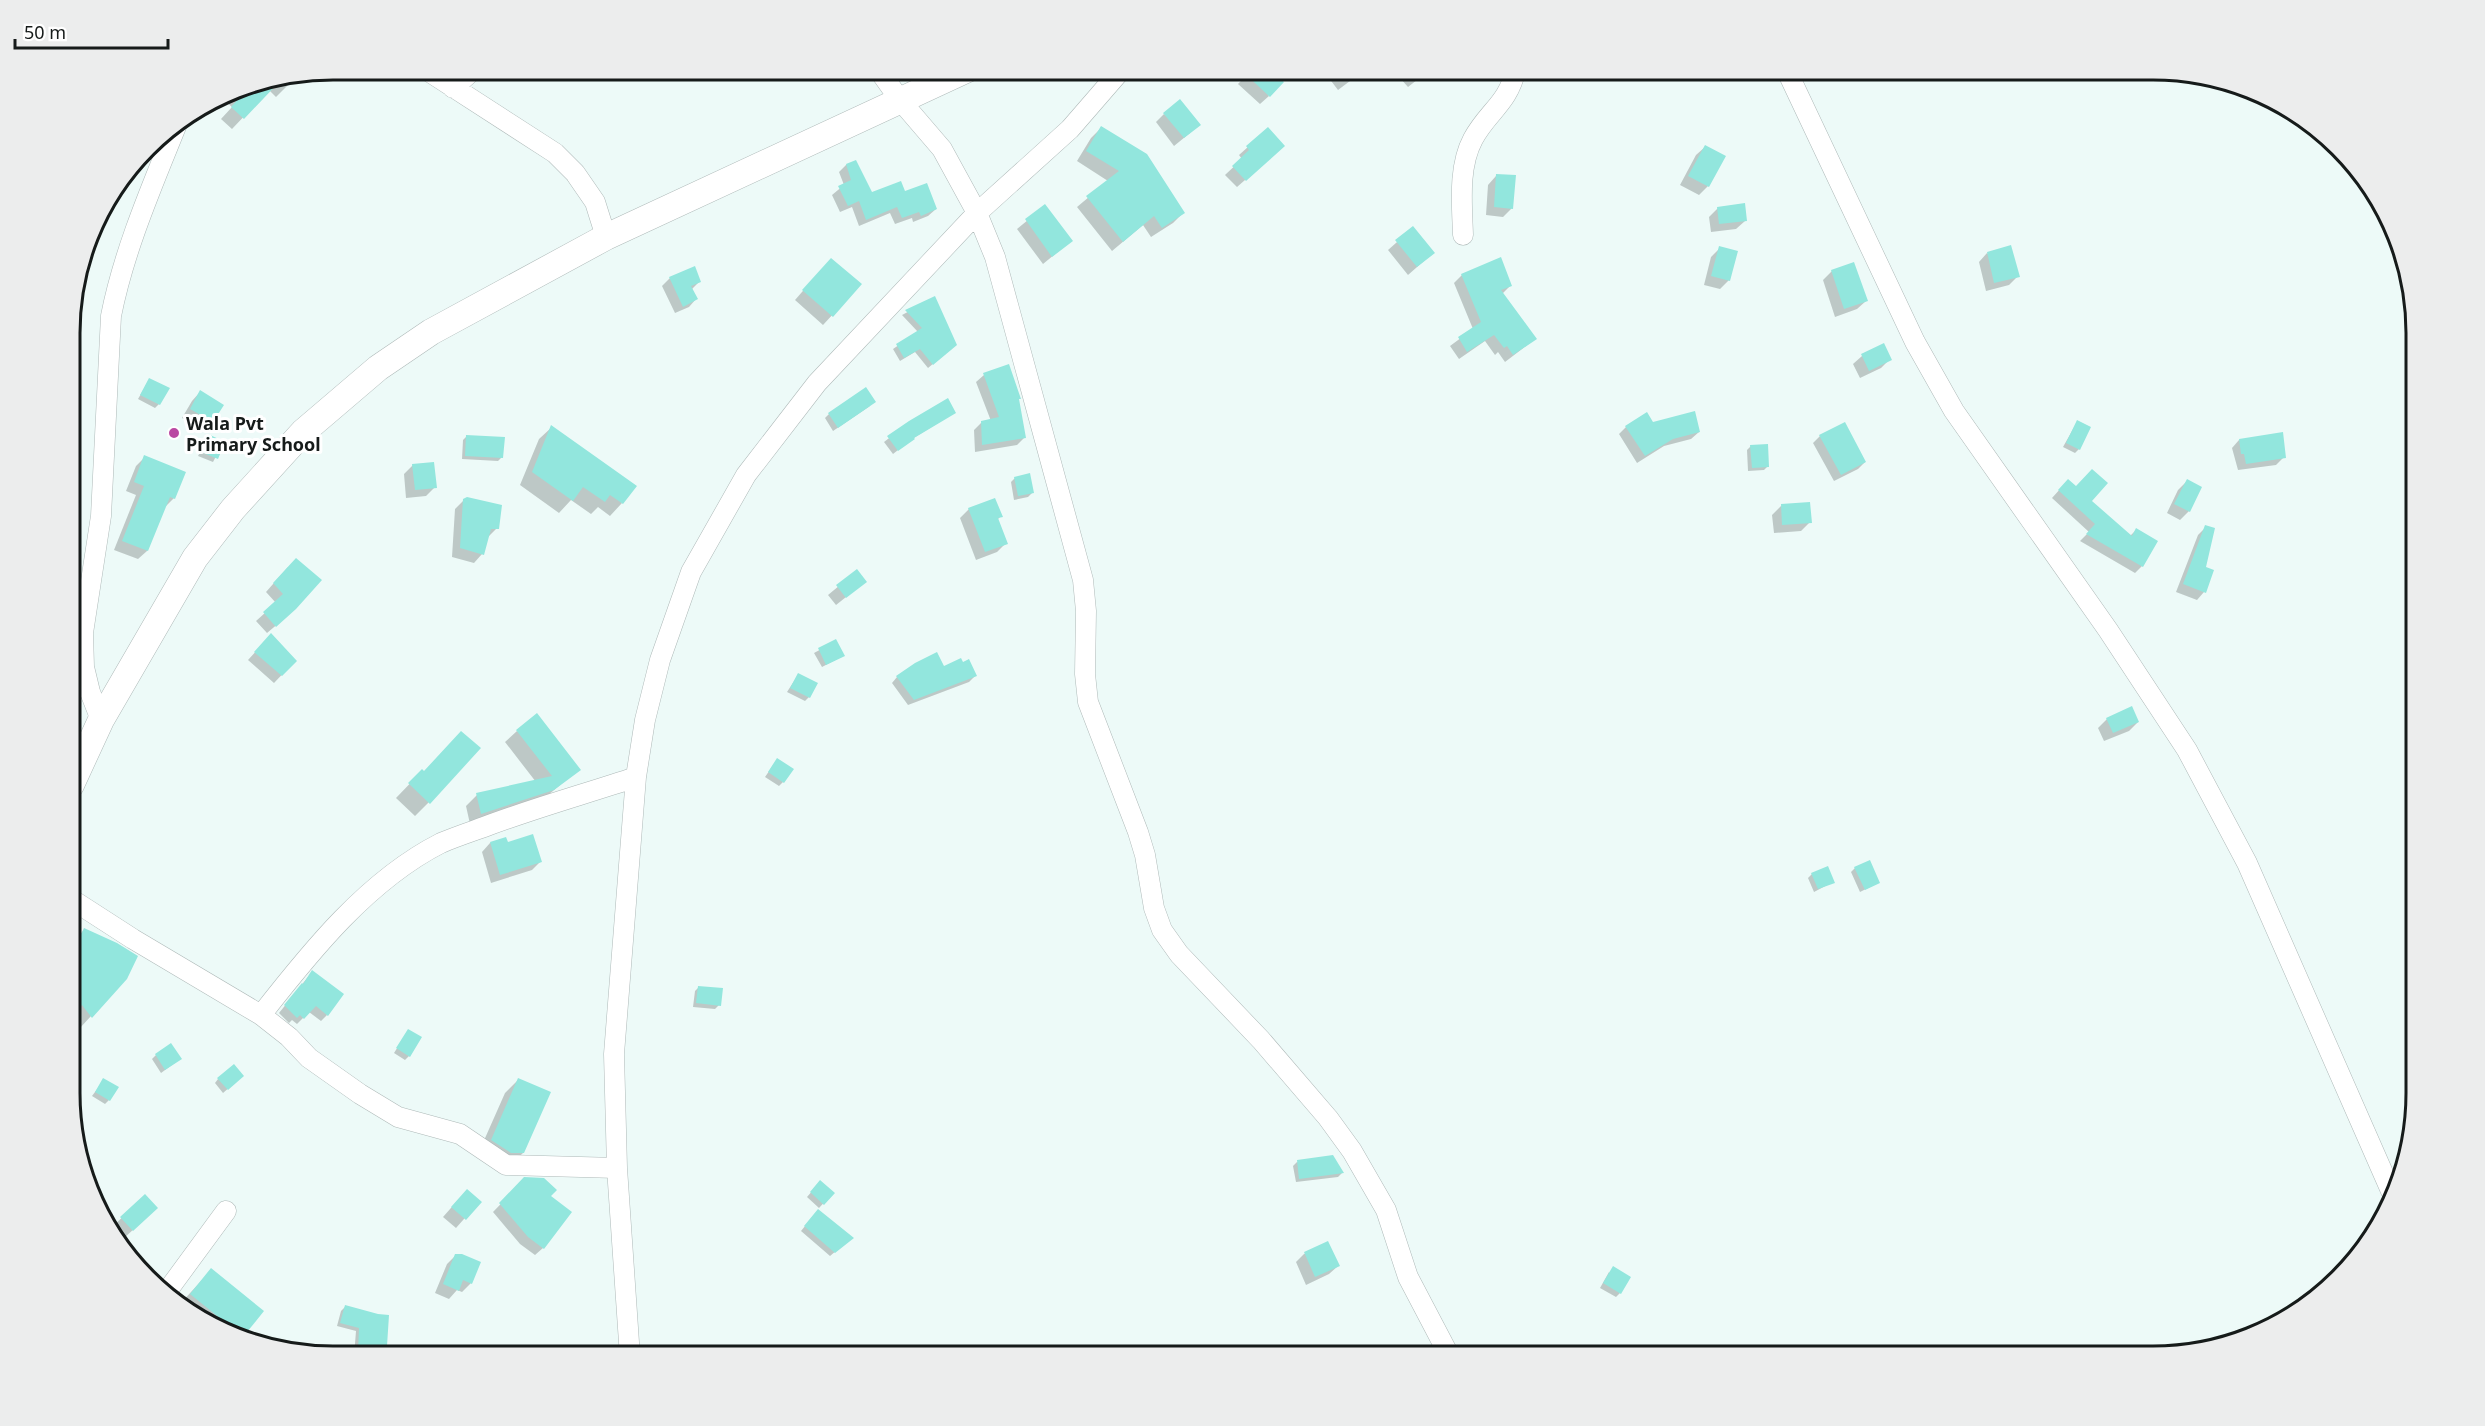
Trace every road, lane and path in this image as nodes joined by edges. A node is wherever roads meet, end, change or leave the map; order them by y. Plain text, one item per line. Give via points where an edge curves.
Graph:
1 (442, 80) edge
2 (461, 80) edge
3 (886, 80) edge
4 (944, 80) edge
5 (1112, 80) edge
6 (1513, 80) edge
7 (1791, 80) edge
8 (453, 87) junction
9 (900, 100) junction
10 (171, 138) edge
11 (977, 213) junction
12 (1463, 235) dead end
13 (606, 237) junction
14 (101, 720) junction
15 (80, 766) edge
16 (636, 777) junction
17 (80, 905) edge
18 (261, 1015) junction
19 (617, 1168) junction
20 (2388, 1185) edge
21 (226, 1211) dead end
22 (170, 1287) edge
23 (629, 1346) edge
24 (1444, 1346) edge

1 - 8 street
2 - 8 street
3 - 9 street
4 - 9 main road
5 - 11 street via 1070,129
6 - 12 street via 1468,150
7 - 20 street via 1915,342 1954,411 2187,750 2247,863
8 - 13 street via 555,153 575,172 595,202
9 - 11 street via 942,149
9 - 13 main road
10 - 14 street via 117,286 111,316 101,516 83,633 84,667
11 - 16 street via 817,383 746,475 691,572 660,660
11 - 24 street via 995,257 1083,580 1088,702 1138,831 1162,930 1179,954 1262,1040 1352,1150 1386,1210 1408,1277
13 - 14 main road via 431,332 378,368 303,432 195,558
14 - 15 main road
16 - 18 street via 452,839 405,865 356,906 291,976
16 - 19 street via 614,1054
17 - 18 street
18 - 19 street via 309,1058 360,1094 398,1117 460,1134 506,1165
19 - 23 street
21 - 22 street

